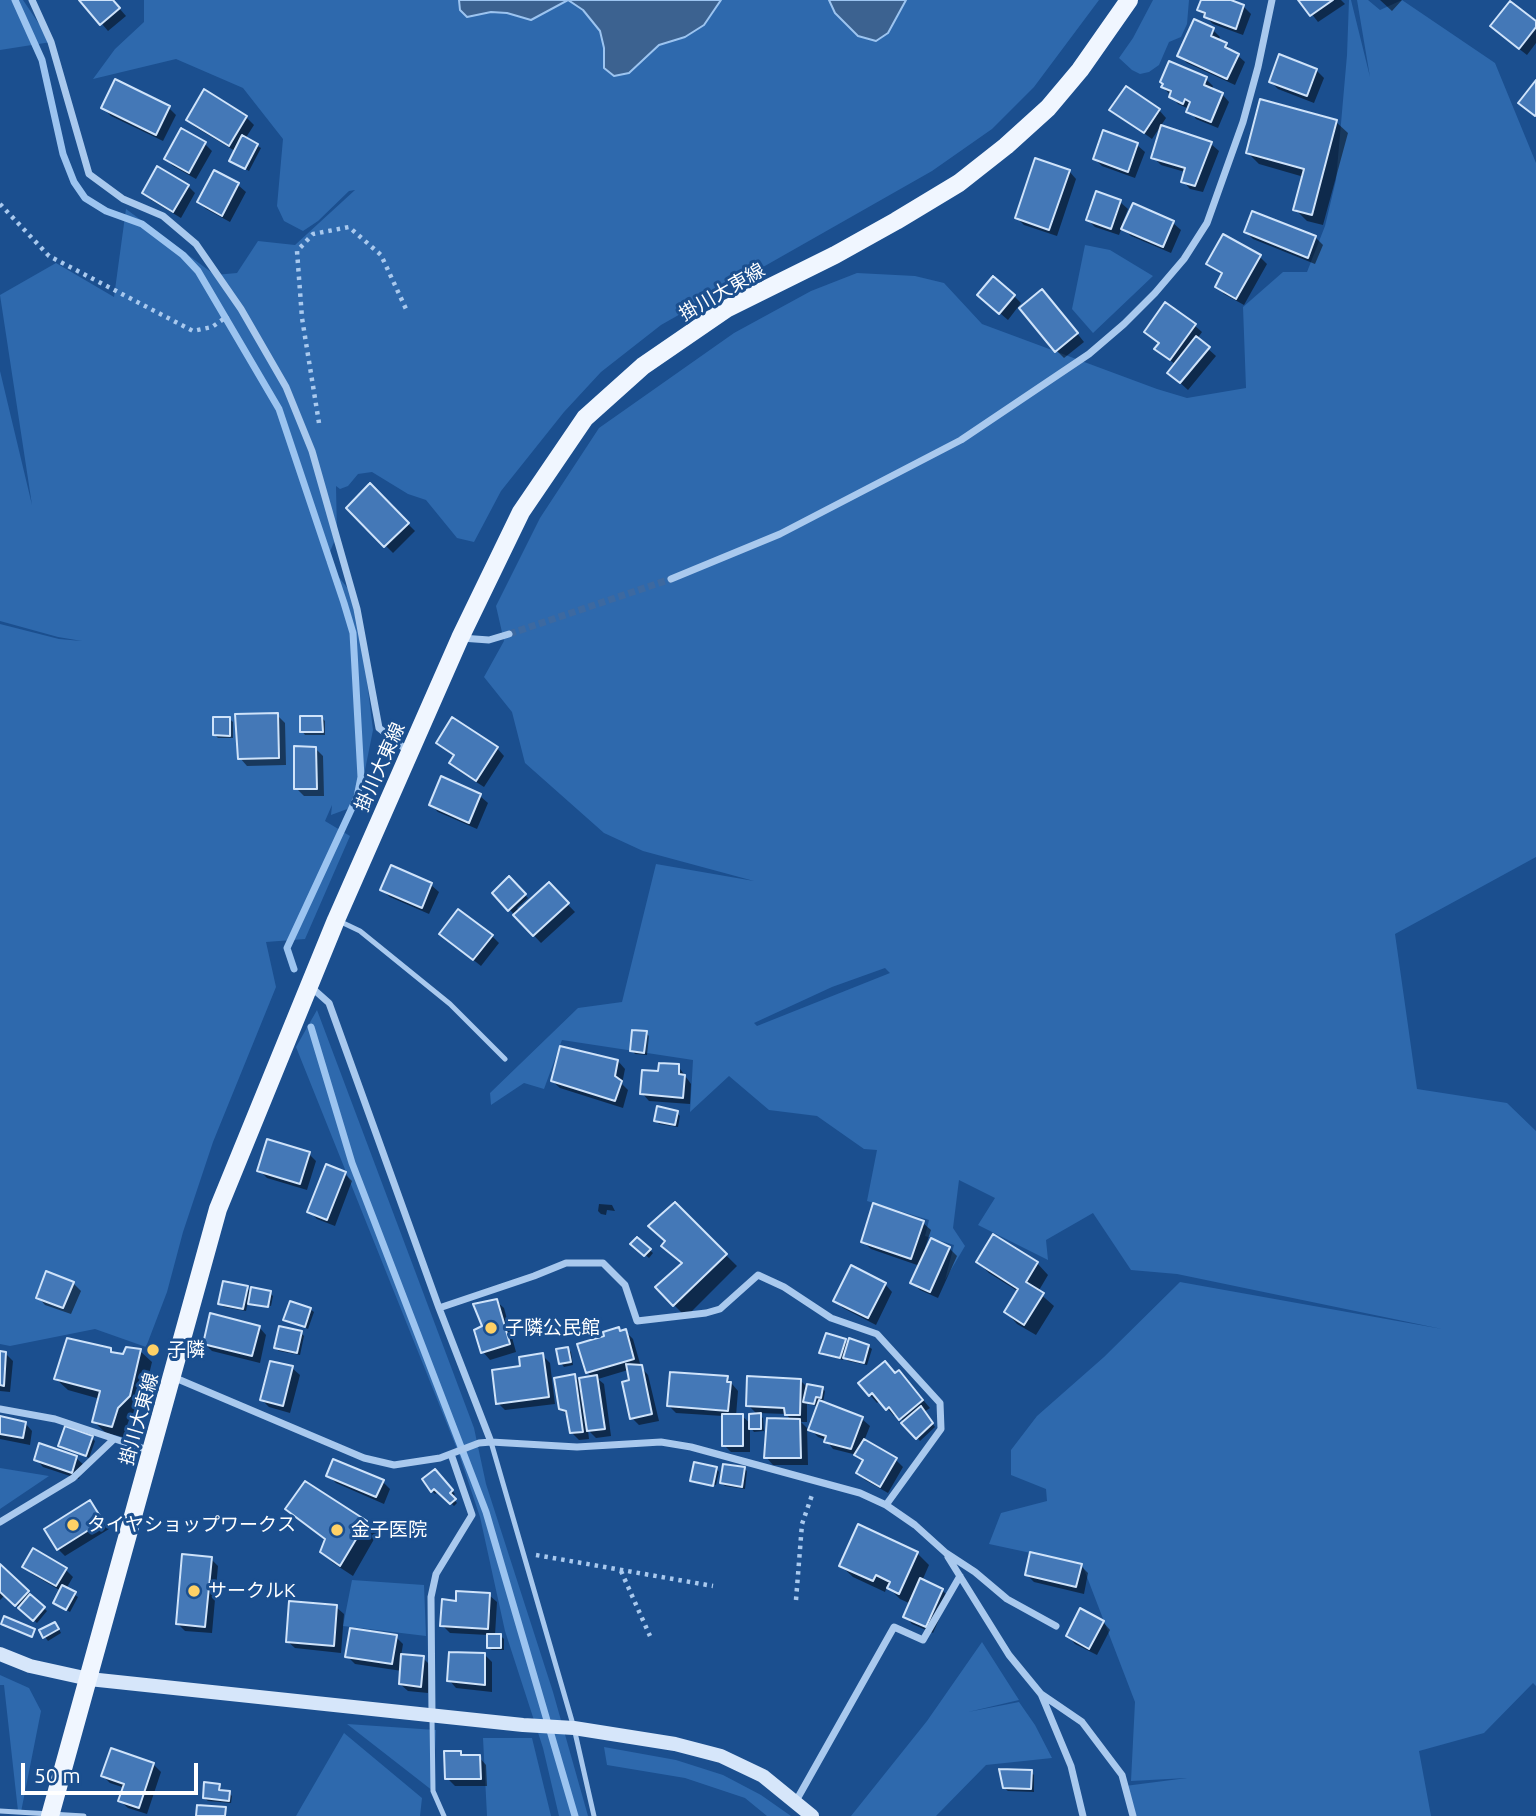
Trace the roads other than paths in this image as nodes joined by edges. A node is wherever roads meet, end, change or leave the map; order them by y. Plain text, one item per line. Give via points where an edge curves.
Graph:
1 (32, 0) edge
2 (1129, 0) edge
3 (1272, 0) edge
4 (671, 579) tunnel mouth
5 (509, 634) tunnel mouth
6 (460, 638) junction
7 (409, 752) junction
8 (336, 920) junction
9 (308, 984) junction
10 (505, 1059) dead end
11 (439, 1308) junction
12 (173, 1376) junction
13 (0, 1409) edge
14 (114, 1438) junction
15 (491, 1442) junction
16 (151, 1451) junction
17 (454, 1453) junction
18 (886, 1505) junction
19 (0, 1522) edge
20 (946, 1553) junction
21 (960, 1576) junction
22 (1056, 1626) dead end
23 (0, 1654) edge
24 (89, 1679) junction
25 (1041, 1694) junction
26 (432, 1715) junction
27 (570, 1728) junction
28 (796, 1801) junction
29 (0, 1811) edge
30 (51, 1814) edge
31 (83, 1816) edge
32 (444, 1816) edge
33 (594, 1816) edge
34 (812, 1816) edge
35 (1083, 1816) edge
36 (1133, 1816) edge

1 - 7 street via 51,42 89,174 123,199 163,216 196,244 286,387 312,451 357,609 379,728
2 - 6 main road, 掛川大東線 via 1048,108 959,183 835,255 726,309 643,366 585,418 521,512
3 - 4 street via 1243,122 1207,223 1184,259 1124,324 1089,354 961,440 780,534
5 - 6 street via 489,640
6 - 7 main road, 掛川大東線
7 - 8 main road, 掛川大東線
8 - 9 main road, 掛川大東線
8 - 10 lane via 360,931 450,1004
9 - 11 street via 329,1003
9 - 12 main road, 掛川大東線 via 218,1209
11 - 15 street
11 - 18 street via 566,1263 603,1263 625,1285 638,1321 706,1314 720,1309 758,1275 831,1318 877,1335 940,1403 941,1429
12 - 16 main road, 掛川大東線
12 - 17 street via 364,1458 394,1465
13 - 14 street via 55,1419
14 - 16 street
14 - 19 street via 73,1478
15 - 17 street
15 - 18 street via 577,1447 661,1442 860,1493
15 - 27 lane
16 - 24 main road, 掛川大東線
17 - 26 street via 472,1516 436,1574 431,1597
18 - 20 street
20 - 21 street
20 - 22 street via 1007,1599
21 - 25 street via 1009,1656
21 - 28 street via 923,1640 894,1627
23 - 24 street
24 - 26 street
24 - 30 main road, 掛川大東線
25 - 35 street via 1071,1766
25 - 36 street via 1082,1722 1122,1774
26 - 27 street
26 - 32 lane via 433,1791
27 - 28 street via 721,1756 763,1776
27 - 33 lane
28 - 34 street
29 - 30 lane
30 - 31 lane

